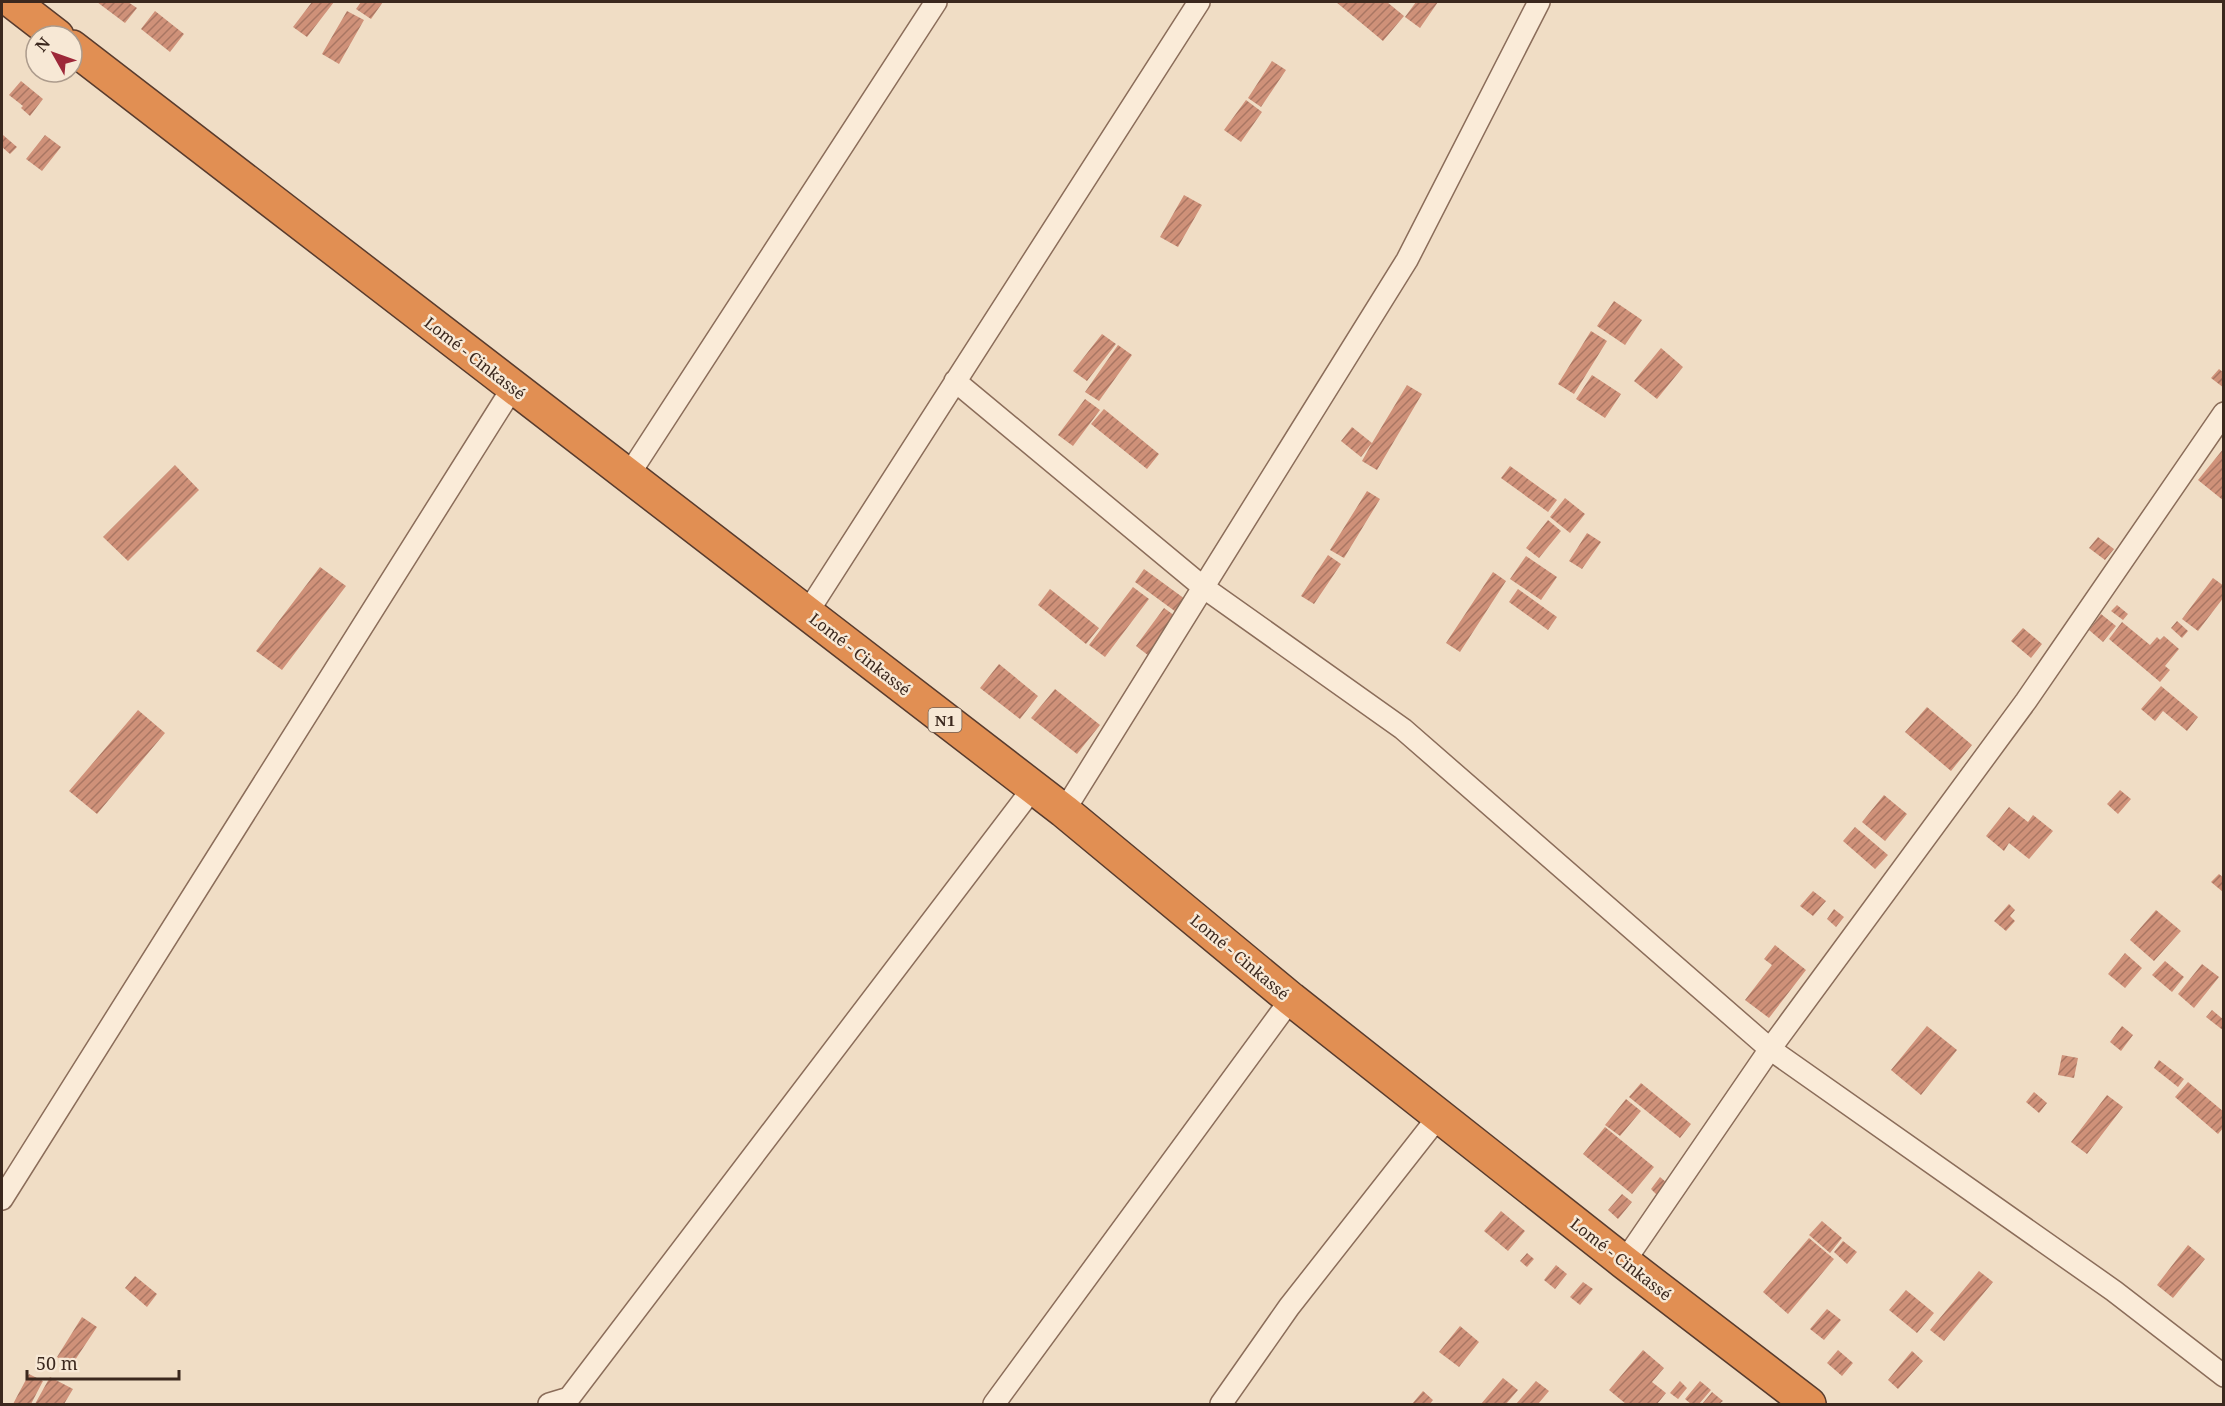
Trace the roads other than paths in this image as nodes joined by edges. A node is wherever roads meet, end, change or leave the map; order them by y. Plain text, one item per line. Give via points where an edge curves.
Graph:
1 (13, 2) edge
2 (936, 2) edge
3 (1199, 2) edge
4 (1539, 2) edge
5 (41, 24) edge
6 (84, 56) edge
7 (955, 381) junction
8 (513, 387) junction
9 (2223, 413) edge
10 (628, 476) junction
11 (1203, 587) junction
12 (807, 613) junction
13 (1034, 788) junction
14 (1064, 811) junction
15 (1291, 999) junction
16 (1770, 1049) junction
17 (1439, 1116) junction
18 (2, 1199) edge
19 (1624, 1262) junction
20 (2223, 1376) edge
21 (549, 1404) edge
22 (994, 1404) edge
23 (1221, 1404) edge
24 (1809, 1404) edge

1 - 5 highway
2 - 10 street
3 - 7 street
4 - 11 street via 1407,260
6 - 8 highway, Lomé - Cinkassé / N1
7 - 11 street
7 - 12 street
8 - 10 highway, Lomé - Cinkassé / N1
8 - 18 street
9 - 16 street via 2026,701
10 - 12 highway, Lomé - Cinkassé / N1
11 - 14 street
11 - 16 street via 1403,729
12 - 13 highway, Lomé - Cinkassé / N1
13 - 14 highway, Lomé - Cinkassé / N1
13 - 21 street via 569,1398
14 - 15 highway, Lomé - Cinkassé / N1
15 - 17 highway, Lomé - Cinkassé / N1
15 - 22 street
16 - 19 street
16 - 20 street via 2115,1291
17 - 19 highway, Lomé - Cinkassé / N1
17 - 23 street via 1289,1307
19 - 24 highway, Lomé - Cinkassé / N1

